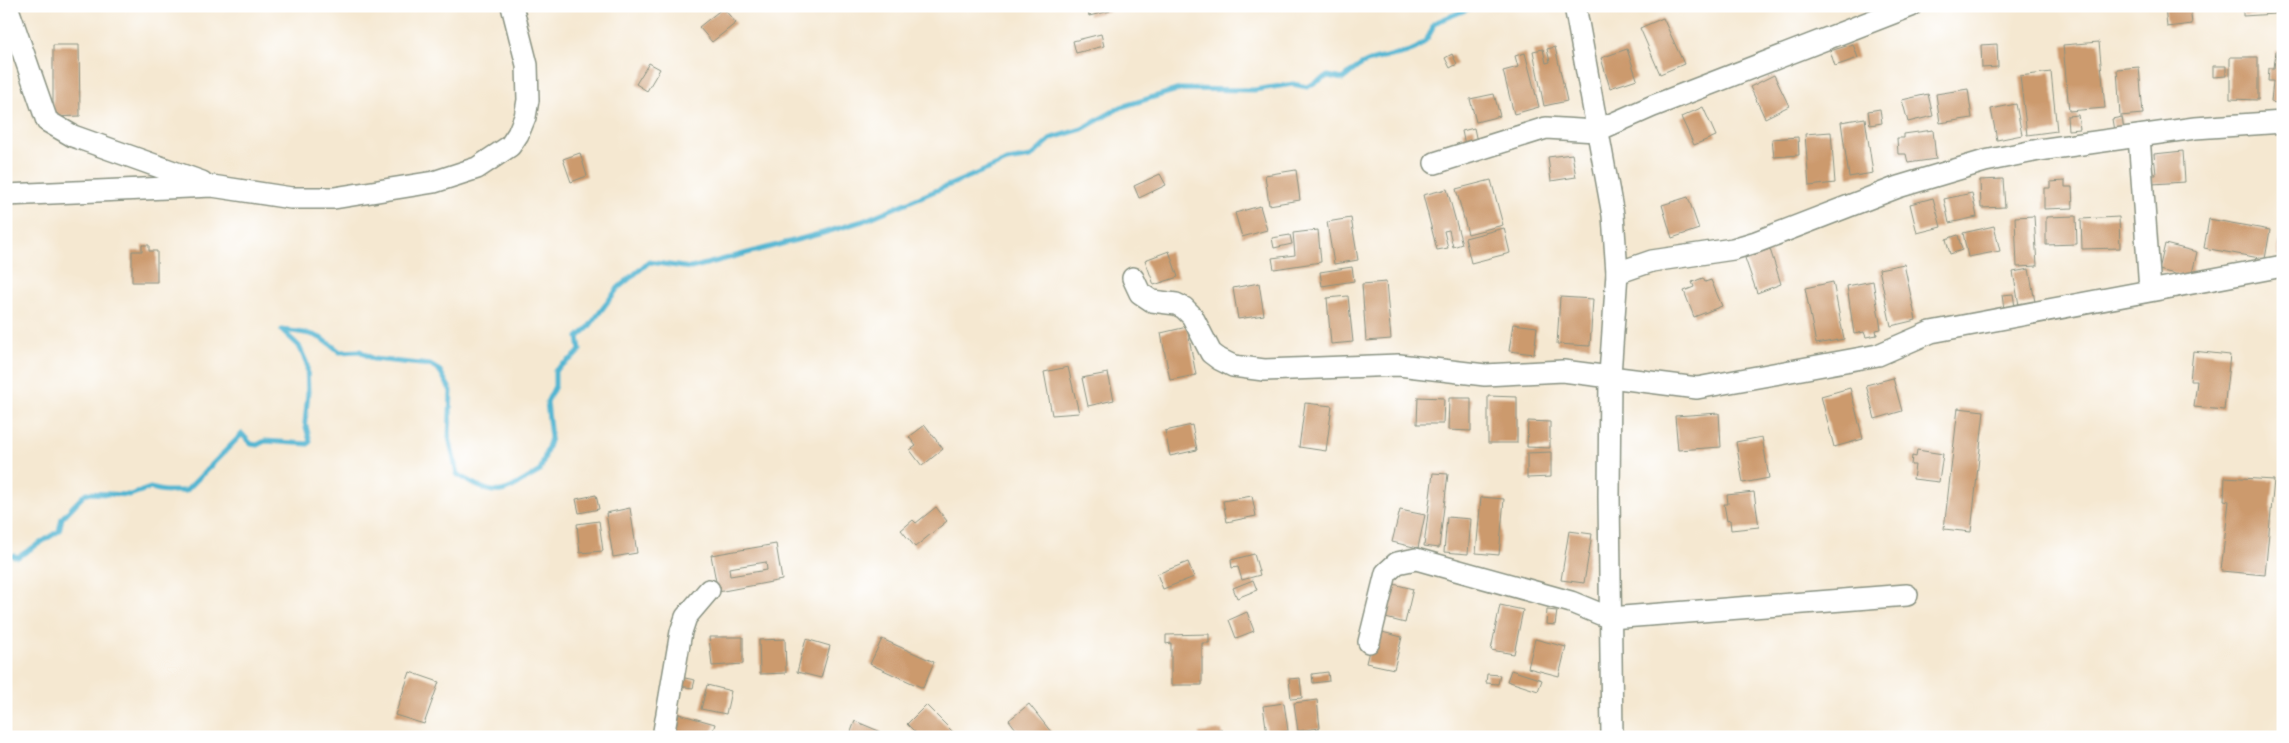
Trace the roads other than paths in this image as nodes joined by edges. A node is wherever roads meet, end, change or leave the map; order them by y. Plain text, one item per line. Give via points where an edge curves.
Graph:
1 (7, 6) edge
2 (512, 6) edge
3 (1575, 6) edge
4 (1911, 6) edge
5 (2283, 122) edge
6 (1596, 131) junction
7 (2139, 136) junction
8 (1435, 163) dead end
9 (212, 186) junction
10 (6, 195) edge
11 (2283, 266) edge
12 (1617, 273) junction
13 (1133, 278) dead end
14 (2150, 290) junction
15 (1610, 375) junction
16 (709, 590) dead end
17 (1907, 595) dead end
18 (1610, 618) junction
19 (1369, 642) dead end
20 (663, 737) edge
21 (1612, 737) edge

1 - 9 street via 48,121 73,136
2 - 9 street via 527,65 528,100 518,134 510,146 490,162 434,182 334,198 291,198
3 - 6 street
4 - 6 street
5 - 7 street via 2195,128
6 - 8 street via 1546,128
6 - 12 street via 1613,215
7 - 12 street via 1984,161 1898,187 1756,242 1732,249 1652,261
7 - 14 street
9 - 10 street
11 - 14 street
12 - 15 street
13 - 15 street via 1140,293 1152,301 1184,308 1192,316 1211,353 1233,366 1264,370 1399,365 1485,375 1563,370
14 - 15 street via 1931,332 1878,355 1697,388
15 - 18 street
16 - 20 street via 686,617 681,632
17 - 18 street
18 - 19 street via 1571,602 1416,559 1397,564 1386,573
18 - 21 street

